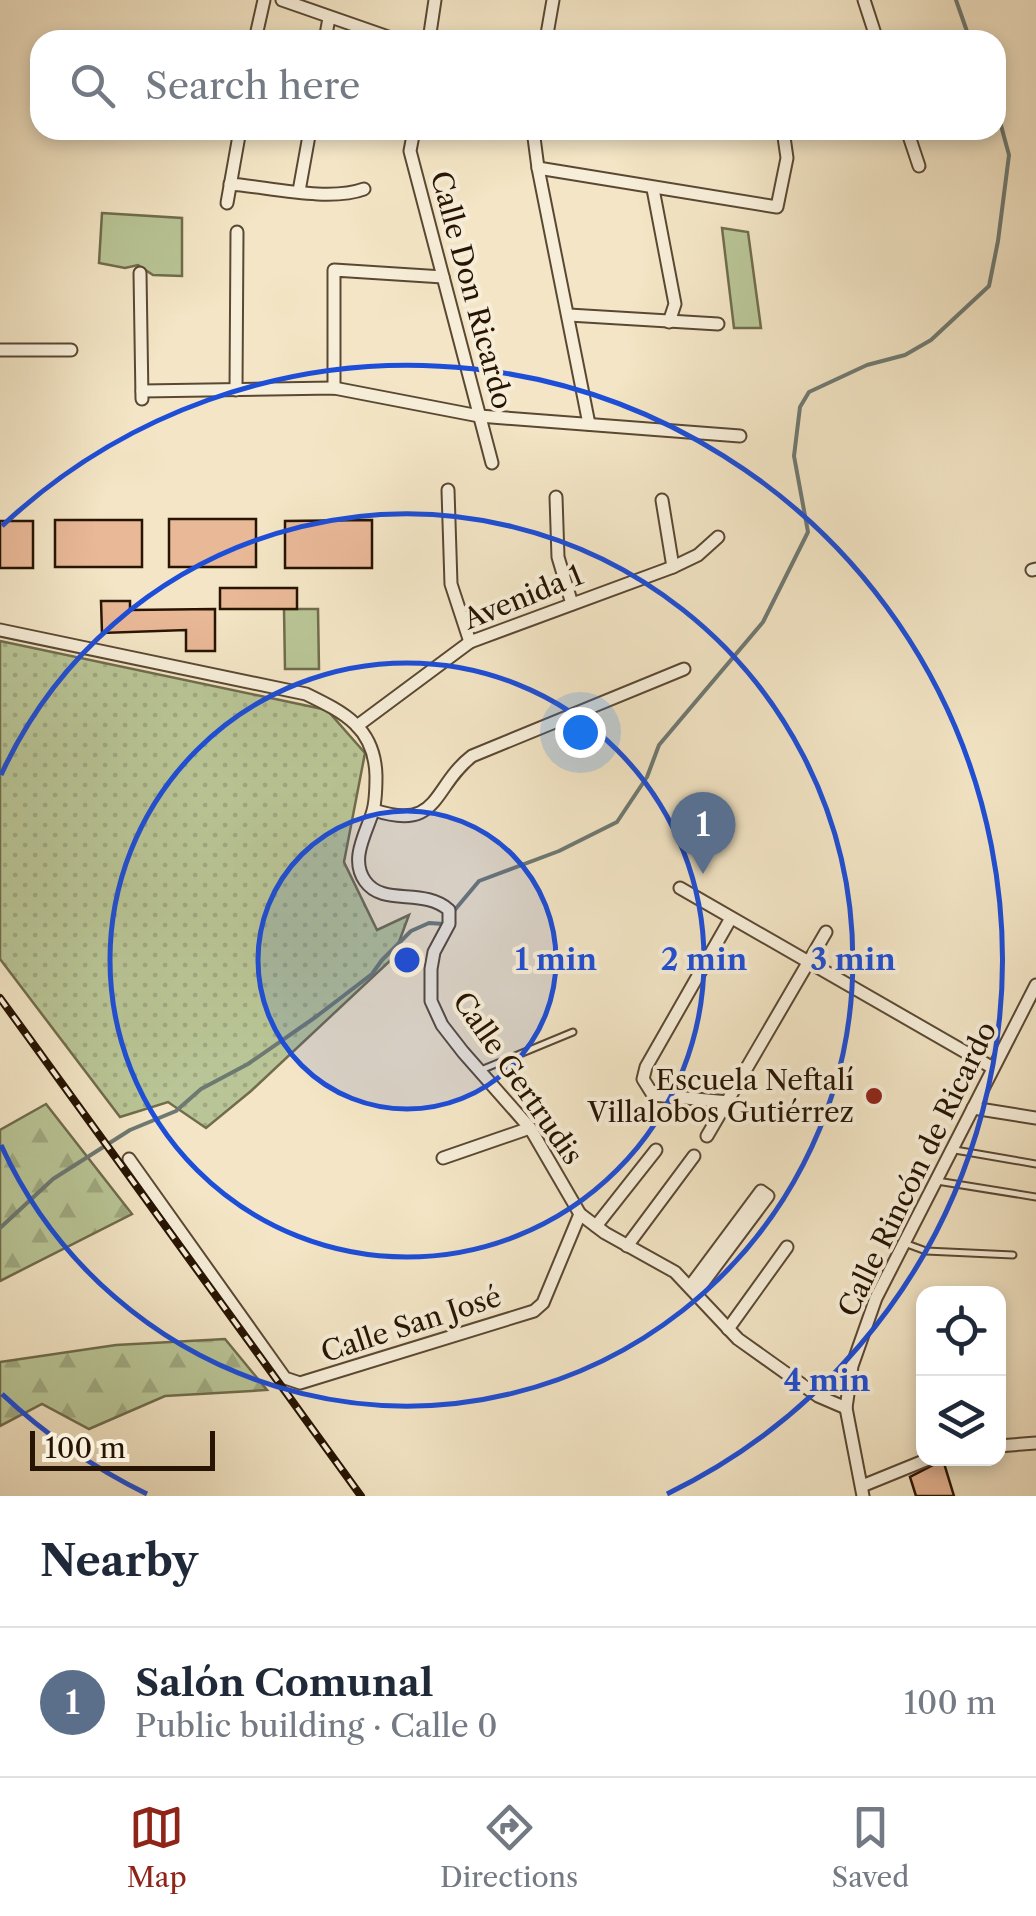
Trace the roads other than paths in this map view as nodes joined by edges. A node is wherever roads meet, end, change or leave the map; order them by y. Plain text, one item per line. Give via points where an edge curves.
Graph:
1 (264, 0) edge
2 (282, 0) edge
3 (434, 0) edge
4 (552, 0) edge
5 (864, 0) edge
6 (329, 18) junction
7 (257, 30) edge
8 (327, 30) edge
9 (368, 30) edge
10 (430, 30) edge
11 (548, 30) edge
12 (874, 30) edge
13 (238, 140) edge
14 (308, 140) edge
15 (412, 140) edge
16 (534, 140) edge
17 (784, 140) edge
18 (910, 140) edge
19 (919, 166) dead end
20 (538, 168) junction
21 (230, 184) junction
22 (364, 189) dead end
23 (653, 189) junction
24 (300, 190) junction
25 (227, 203) dead end
26 (237, 232) dead end
27 (140, 273) dead end
28 (442, 277) junction
29 (568, 316) junction
30 (668, 322) junction
31 (718, 324) dead end
32 (0, 350) edge
33 (71, 350) dead end
34 (334, 388) junction
35 (236, 390) junction
36 (479, 416) junction
37 (589, 424) junction
38 (740, 436) dead end
39 (492, 463) dead end
40 (448, 490) dead end
41 (556, 497) dead end
42 (662, 500) dead end
43 (718, 537) dead end
44 (673, 567) junction
45 (572, 604) junction
46 (0, 630) edge
47 (470, 642) junction
48 (684, 670) dead end
49 (358, 726) junction
50 (374, 810) junction
51 (680, 888) dead end
52 (732, 918) junction
53 (826, 932) dead end
54 (809, 961) junction
55 (1036, 985) edge
56 (573, 1032) dead end
57 (993, 1068) junction
58 (478, 1071) junction
59 (728, 1102) junction
60 (972, 1108) junction
61 (1036, 1118) edge
62 (530, 1128) junction
63 (707, 1136) dead end
64 (952, 1149) junction
65 (656, 1150) dead end
66 (694, 1156) dead end
67 (442, 1158) dead end
68 (129, 1159) dead end
69 (1036, 1164) edge
70 (937, 1181) junction
71 (1036, 1197) edge
72 (580, 1214) junction
73 (596, 1226) junction
74 (904, 1243) junction
75 (627, 1246) junction
76 (787, 1247) dead end
77 (1013, 1255) dead end
78 (694, 1288) junction
79 (728, 1329) junction
80 (846, 1408) junction
81 (1036, 1443) edge
82 (1006, 1445) edge
83 (916, 1465) edge
84 (862, 1491) edge

1 - 7 street
2 - 6 street
3 - 10 street
4 - 11 street
5 - 12 street
6 - 8 street
6 - 9 street
13 - 21 street
14 - 24 street
15 - 28 street, Calle Don Ricardo
16 - 20 street
17 - 23 street via 777,208
18 - 19 street
20 - 23 street
20 - 29 street
21 - 24 street
21 - 25 street
22 - 24 street
23 - 30 street via 675,304
26 - 35 street
27 - 35 street via 142,395
28 - 34 street via 334,270
28 - 36 street, Calle Don Ricardo
29 - 30 street
29 - 37 street
30 - 31 street
32 - 33 street
34 - 35 street
34 - 36 street
36 - 37 street
36 - 39 street, Calle Don Ricardo
37 - 38 street
40 - 47 street via 451,584
41 - 45 street via 558,557
42 - 44 street
43 - 44 street, Avenida 1
44 - 45 street, Avenida 1
45 - 47 street, Avenida 1
46 - 49 street via 306,694
47 - 49 street, Avenida 1
48 - 50 street via 472,756 426,810 397,818
49 - 50 street, Calle Gertrudis via 375,755
50 - 58 street, Calle Gertrudis via 361,841 361,875 371,889 435,900 449,910 431,969 431,1001
51 - 52 street
52 - 54 street
52 - 59 street via 643,1079 653,1094
53 - 54 street
54 - 57 street
54 - 59 street
55 - 57 street, Calle Rincón de Ricardo
56 - 58 lane
57 - 60 street, Calle Rincón de Ricardo
58 - 62 street, Calle Gertrudis
59 - 63 street
60 - 61 street
60 - 64 street, Calle Rincón de Ricardo
62 - 67 street
62 - 72 street, Calle Gertrudis
64 - 69 lane
64 - 70 street, Calle Rincón de Ricardo
65 - 73 street
66 - 75 street
68 - 72 street, Calle San José via 284,1378 300,1384 534,1311
70 - 71 lane
70 - 74 street, Calle Rincón de Ricardo
72 - 73 street, Calle Gertrudis
73 - 75 street, Calle Gertrudis
74 - 77 lane via 926,1251
74 - 80 street, Calle Rincón de Ricardo via 857,1348
75 - 78 street, Calle Gertrudis
76 - 79 street
78 - 78 street via 768,1196 761,1191
78 - 79 street, Calle Gertrudis
79 - 80 street, Calle Gertrudis via 818,1396
80 - 84 street, Calle Rincón de Ricardo
81 - 82 street
83 - 84 street

